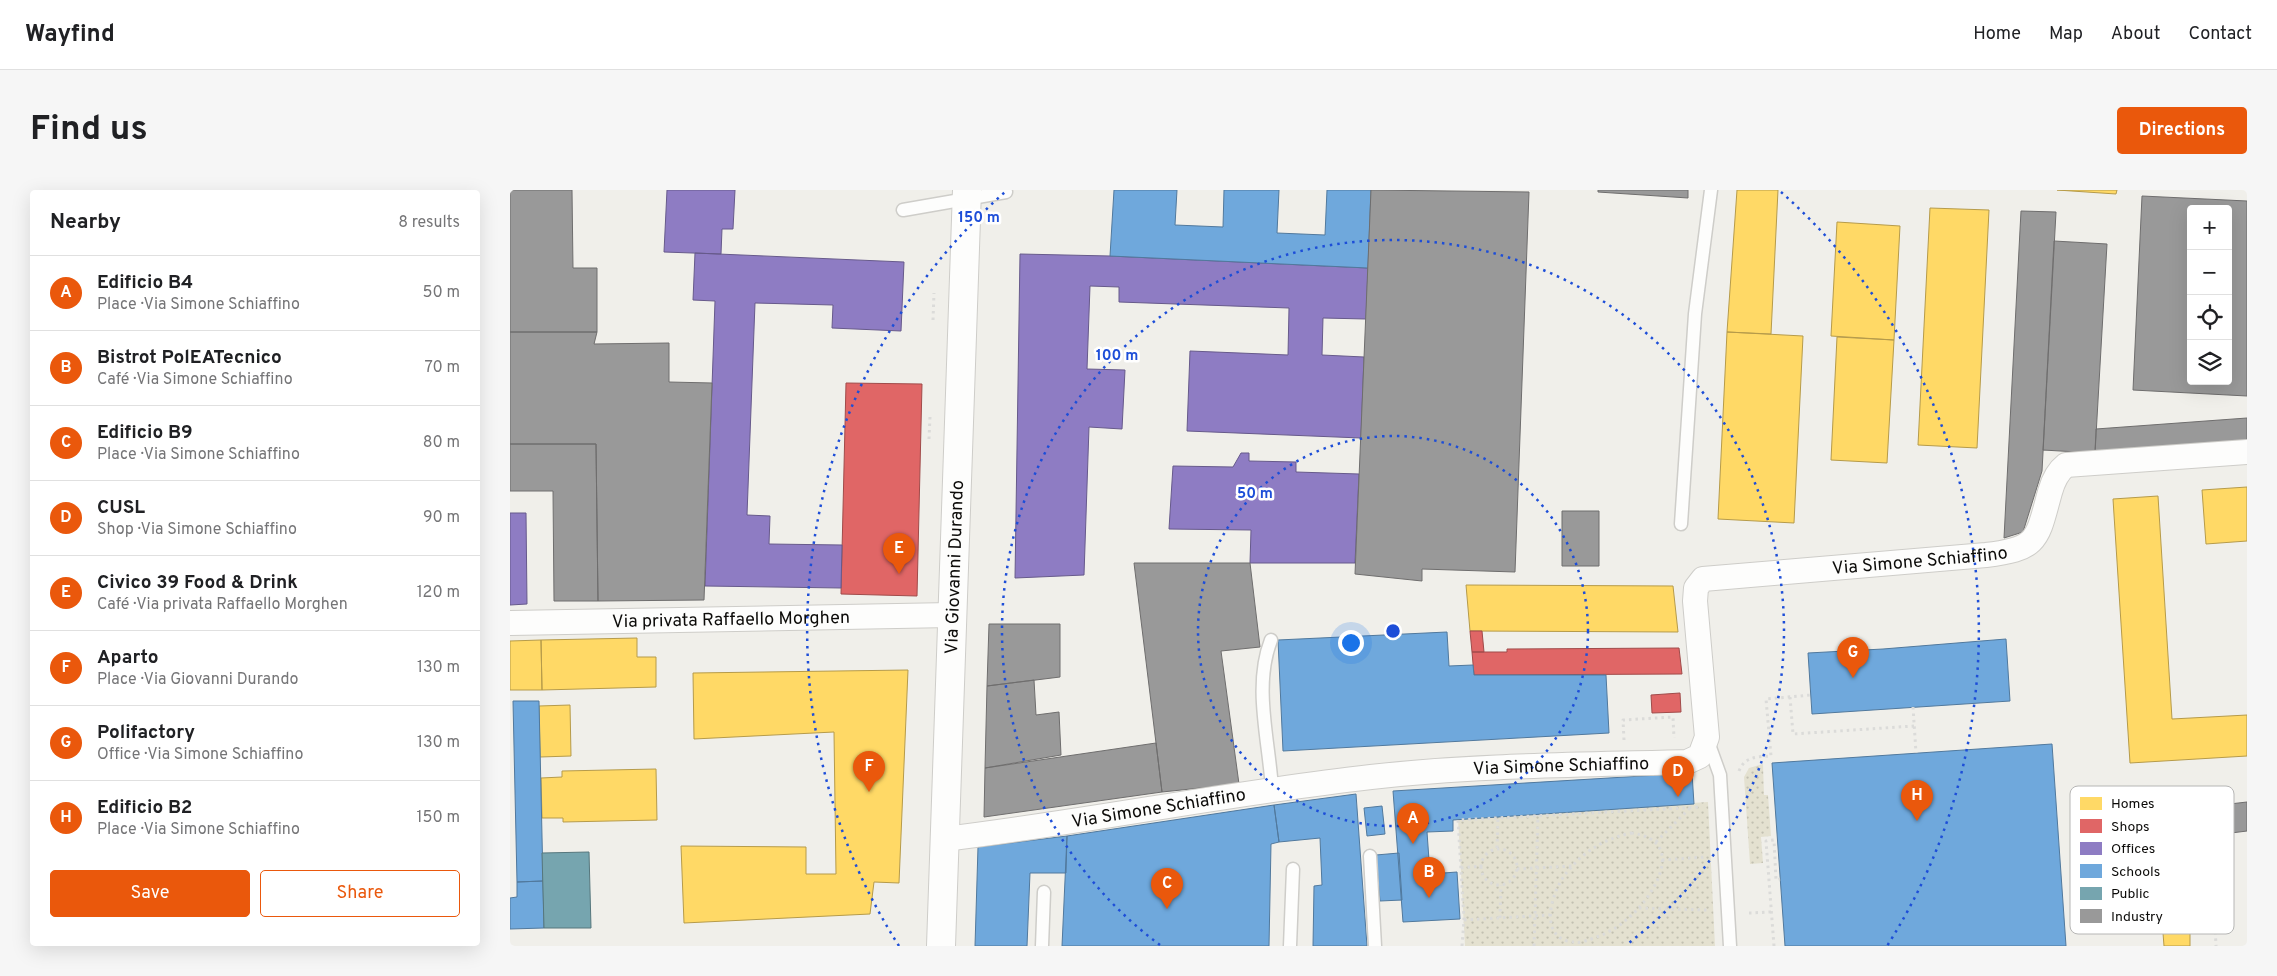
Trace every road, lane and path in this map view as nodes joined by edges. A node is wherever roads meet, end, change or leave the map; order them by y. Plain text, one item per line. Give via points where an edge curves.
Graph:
1 (1711, 190) edge
2 (1006, 192) dead end
3 (967, 194) edge
4 (903, 210) dead end
5 (2247, 452) edge
6 (1681, 524) dead end
7 (952, 615) junction
8 (510, 623) edge
9 (1272, 640) dead end
10 (1811, 695) dead end
11 (1790, 697) junction
12 (1913, 707) dead end
13 (1914, 726) junction
14 (1707, 737) junction
15 (1674, 739) dead end
16 (1624, 741) dead end
17 (1916, 753) dead end
18 (1740, 779) dead end
19 (1272, 789) junction
20 (1690, 808) junction
21 (1699, 808) dead end
22 (1538, 814) junction
23 (1498, 817) junction
24 (945, 839) junction
25 (1656, 842) junction
26 (1497, 848) junction
27 (1370, 856) dead end
28 (1714, 856) dead end
29 (1662, 860) junction
30 (1481, 866) junction
31 (1573, 866) junction
32 (1293, 868) dead end
33 (1461, 868) junction
34 (1536, 868) junction
35 (1517, 869) junction
36 (1780, 880) dead end
37 (1501, 885) junction
38 (1044, 892) dead end
39 (1748, 903) dead end
40 (1638, 908) junction
41 (1714, 910) dead end
42 (1772, 912) junction
43 (1749, 913) junction
44 (1550, 915) junction
45 (1535, 916) junction
46 (1500, 918) junction
47 (1464, 920) junction
48 (1750, 921) dead end
49 (941, 946) edge
50 (1042, 946) edge
51 (1290, 946) edge
52 (1374, 946) edge
53 (1462, 946) edge
54 (1534, 946) edge
55 (1730, 946) edge
56 (1774, 946) edge

1 - 6 lane via 1695,314
2 - 3 lane
3 - 4 lane
3 - 7 street, Via Giovanni Durando
5 - 14 street, Via Simone Schiaffino via 2066,466 2053,482 2034,540 2017,550 1703,579 1696,588 1695,601
7 - 8 street, Via privata Raffaello Morghen
7 - 24 street, Via Giovanni Durando
9 - 19 lane via 1264,658 1262,678
10 - 11 path
11 - 13 path via 1793,734
11 - 18 path via 1766,699 1771,756 1743,763
12 - 13 path
13 - 17 path
14 - 19 street, Via Simone Schiaffino via 1700,756 1687,762 1482,769
14 - 55 lane via 1720,775
15 - 16 path via 1673,717 1623,720
19 - 24 street, Via Simone Schiaffino
20 - 21 path
20 - 22 path
20 - 25 path
22 - 23 path
22 - 34 path
23 - 26 path
23 - 33 path via 1458,820
24 - 49 street, Via Giovanni Durando
25 - 29 path via 1662,852
25 - 31 path via 1631,833 1618,836 1594,846
26 - 30 path via 1485,855
26 - 35 path via 1514,856
27 - 52 lane
28 - 29 path
29 - 40 path via 1658,881
30 - 33 path
30 - 37 path via 1485,878
31 - 34 path
31 - 44 path via 1562,879
32 - 51 lane
33 - 47 path
34 - 35 path
34 - 45 path
35 - 37 path via 1513,878
36 - 42 path via 1776,880 1774,840 1766,841
37 - 46 path
38 - 50 lane
39 - 43 path
40 - 41 path
40 - 44 path via 1611,931 1576,943 1561,939 1553,928
42 - 43 path
42 - 56 path
43 - 48 path
44 - 45 path
45 - 46 path
45 - 54 path
46 - 47 path
47 - 53 path

